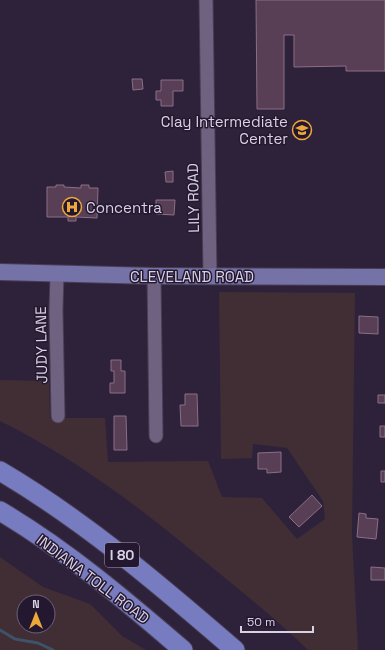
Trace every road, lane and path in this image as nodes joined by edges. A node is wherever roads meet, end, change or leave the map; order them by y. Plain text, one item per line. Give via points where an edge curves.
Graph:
1 (206, 0) edge
2 (0, 272) edge
3 (57, 274) junction
4 (154, 276) junction
5 (210, 276) junction
6 (385, 277) edge
7 (58, 416) dead end
8 (156, 436) dead end
9 (0, 471) edge
10 (0, 511) edge
11 (182, 650) edge
12 (236, 650) edge

1 - 5 street, LILY ROAD
2 - 3 main road, CLEVELAND ROAD
3 - 4 main road, CLEVELAND ROAD
3 - 7 street, JUDY LANE
4 - 5 main road, CLEVELAND ROAD
4 - 8 street
5 - 6 main road, CLEVELAND ROAD
9 - 12 highway, I 80 via 104,542
10 - 11 highway, INDIANA TOLL ROAD / I 80 via 92,575

